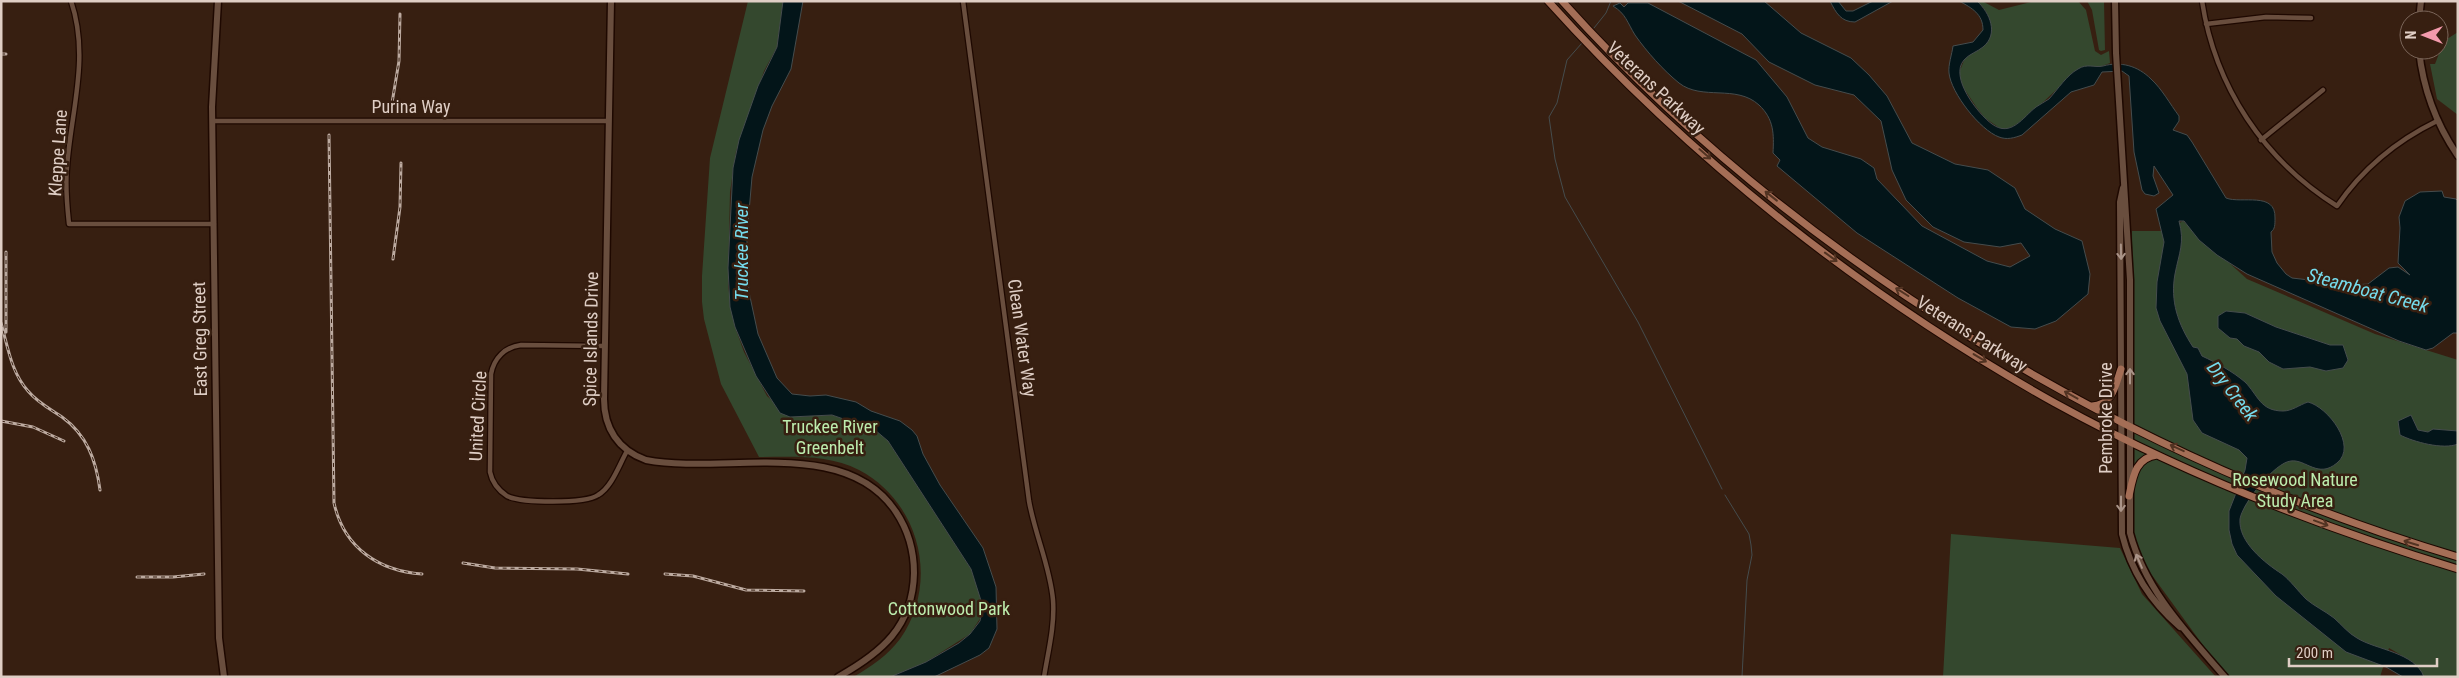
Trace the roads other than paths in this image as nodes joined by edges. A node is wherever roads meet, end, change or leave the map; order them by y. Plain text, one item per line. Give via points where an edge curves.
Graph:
1 (71, 1) edge
2 (218, 1) edge
3 (612, 1) edge
4 (963, 1) edge
5 (1548, 1) edge
6 (1562, 1) edge
7 (2116, 1) edge
8 (2202, 1) edge
9 (2311, 18) dead end
10 (2206, 24) junction
11 (2421, 60) edge
12 (2323, 90) dead end
13 (2437, 120) junction
14 (609, 121) junction
15 (212, 122) junction
16 (2262, 140) junction
17 (2458, 156) edge
18 (2124, 186) junction
19 (214, 224) junction
20 (605, 346) junction
21 (2121, 369) junction
22 (2090, 406) junction
23 (2121, 420) junction
24 (2130, 424) junction
25 (2125, 439) junction
26 (627, 451) junction
27 (2158, 455) junction
28 (2129, 496) junction
29 (2458, 557) edge
30 (2458, 569) edge
31 (2185, 630) junction
32 (224, 677) edge
33 (838, 677) edge
34 (1044, 677) edge
35 (2225, 677) edge

1 - 19 street, Kleppe Lane via 81,49 66,168 69,224
2 - 15 street, East Greg Street
3 - 14 street, Spice Islands Drive
4 - 34 street, Clean Water Way via 1028,494 1052,593 1053,619
5 -> 25 main road, Veterans Parkway via 1674,127 1816,246 1976,356 2055,403
22 -> 6 main road, Veterans Parkway via 1894,288 1822,236 1680,119 1599,42
7 - 18 street, Pembroke Drive
8 - 10 street
9 - 10 street via 2266,17
10 - 16 street via 2216,60 2228,86 2240,110
11 - 13 street
12 - 16 street
13 - 16 street via 2379,158 2337,206 2302,180
13 - 17 street
14 - 15 street, Purina Way
14 - 20 street, Spice Islands Drive
15 - 19 street, East Greg Street
18 -> 21 street, Pembroke Drive via 2120,202
24 -> 18 street, Pembroke Drive via 2130,280
19 - 32 street, East Greg Street via 218,629
20 - 26 street, Spice Islands Drive via 605,416 611,433
20 - 26 street, United Circle via 522,344 509,348 498,357 491,375 490,472 496,486 511,497 584,500 598,496 604,490
21 - 22 main road via 2108,401
21 - 23 street, Pembroke Drive
22 - 23 main road, Veterans Parkway
23 - 24 main road, Veterans Parkway
23 - 25 street, Pembroke Drive
24 - 25 street, Pembroke Drive
29 -> 24 main road, Veterans Parkway via 2357,525 2263,487
25 - 27 main road, Veterans Parkway
25 - 28 street, Pembroke Drive
25 -> 31 street, Pembroke Drive via 2121,520 2131,564 2150,596
26 - 33 street, Spice Islands Drive via 655,462 823,466 856,476 884,497 900,518 910,542 914,568 912,594 903,619 889,641
27 - 28 main road via 2148,456 2138,465
27 -> 30 main road, Veterans Parkway via 2354,536
31 -> 28 street, Pembroke Drive via 2154,590 2136,554 2130,533
31 - 35 street, Pembroke Drive

